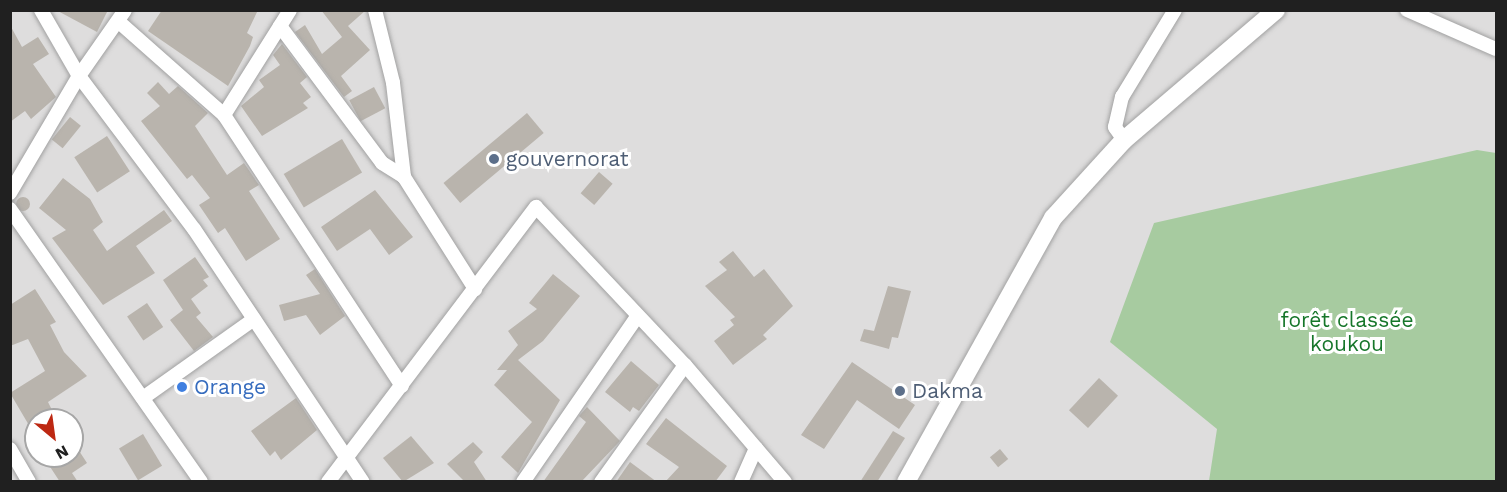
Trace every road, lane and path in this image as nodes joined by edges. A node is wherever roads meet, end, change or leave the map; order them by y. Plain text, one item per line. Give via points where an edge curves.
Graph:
1 (41, 10) edge
2 (290, 10) edge
3 (375, 10) edge
4 (1175, 10) edge
5 (1276, 10) edge
6 (1407, 10) edge
7 (122, 16) edge
8 (280, 26) junction
9 (1497, 49) edge
10 (79, 76) junction
11 (224, 115) junction
12 (1124, 140) junction
13 (404, 177) junction
14 (10, 193) edge
15 (10, 209) edge
16 (475, 289) junction
17 (636, 318) junction
18 (254, 319) junction
19 (685, 365) junction
20 (402, 386) junction
21 (143, 398) junction
22 (756, 448) junction
23 (10, 449) edge
24 (345, 461) junction
25 (29, 482) edge
26 (201, 482) edge
27 (328, 482) edge
28 (363, 482) edge
29 (523, 482) edge
30 (601, 482) edge
31 (741, 482) edge
32 (785, 482) edge
33 (906, 482) edge

1 - 10 street
2 - 8 street
3 - 13 street via 393,83
4 - 12 street via 1122,97 1114,127
5 - 12 street
6 - 9 street
7 - 10 street
7 - 11 street
8 - 11 street
8 - 13 street via 382,163
10 - 14 street
10 - 18 street
11 - 20 street
12 - 33 street via 1053,218
13 - 16 street
15 - 21 street
16 - 17 street via 536,207
16 - 20 street
17 - 19 street
17 - 29 street
18 - 21 street
18 - 24 street
19 - 22 street
19 - 30 street
20 - 24 street
21 - 26 street
22 - 31 street
22 - 32 street
23 - 25 street
24 - 27 street
24 - 28 street

